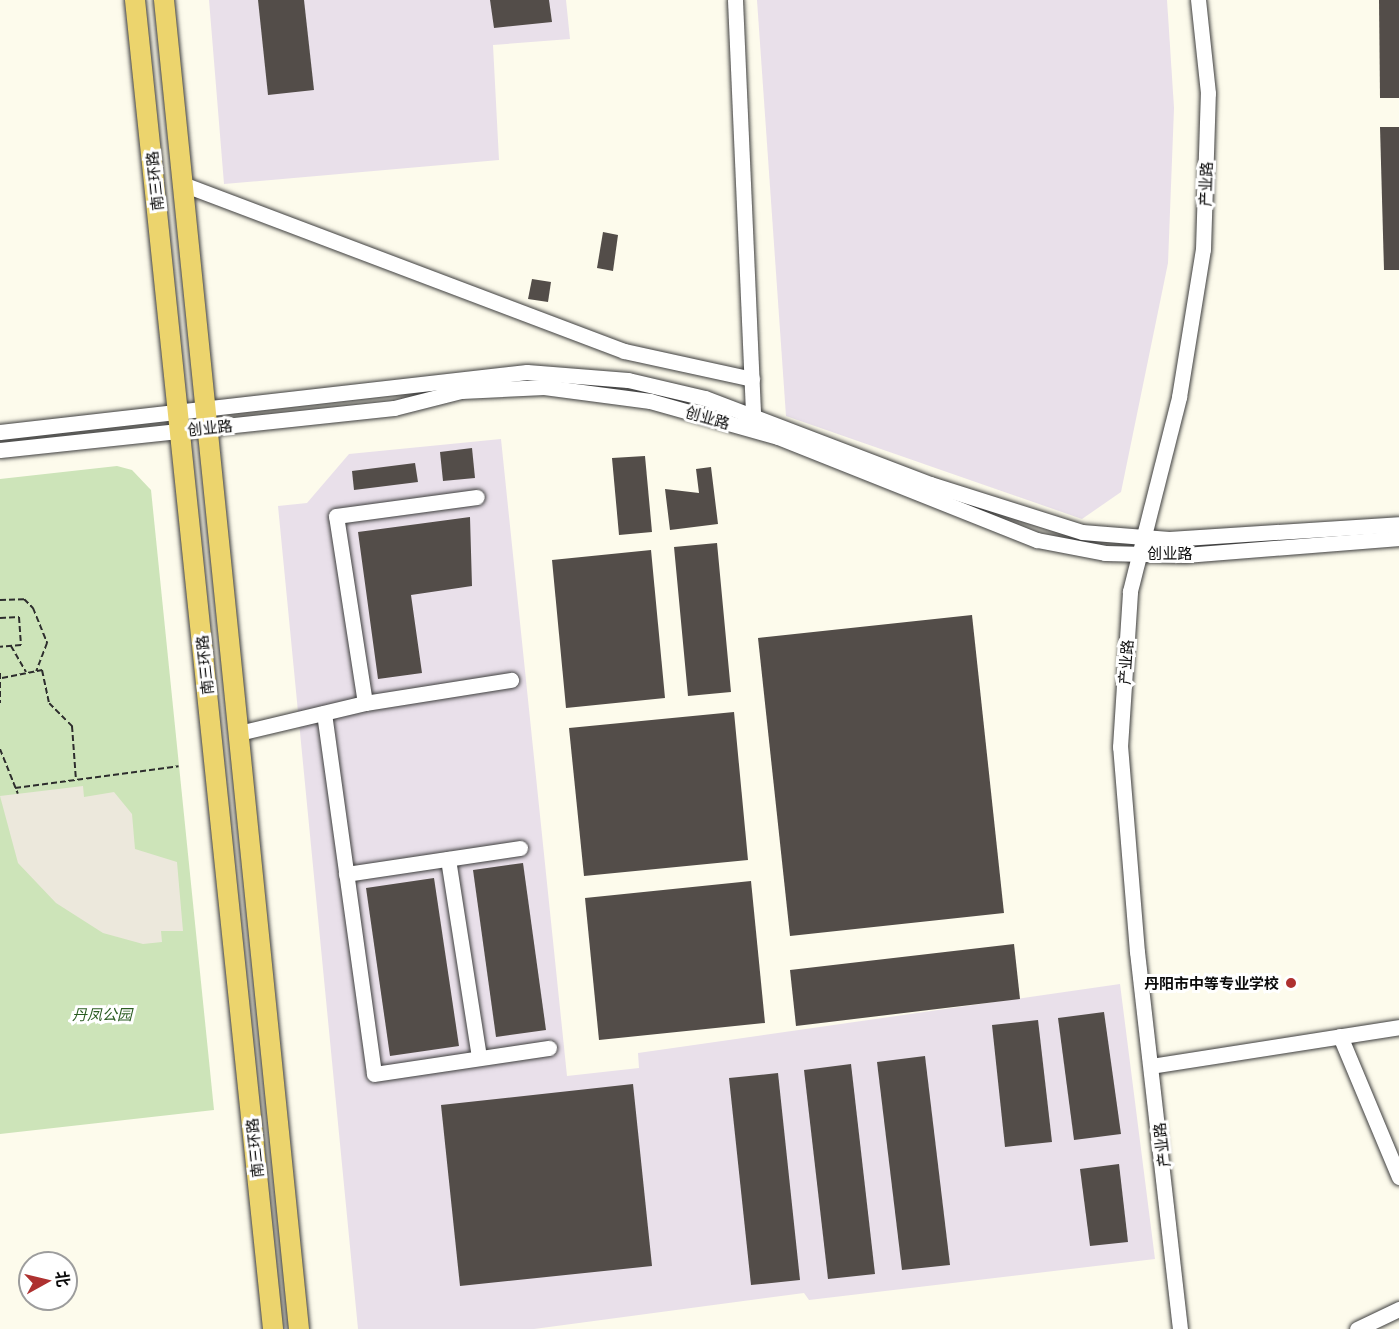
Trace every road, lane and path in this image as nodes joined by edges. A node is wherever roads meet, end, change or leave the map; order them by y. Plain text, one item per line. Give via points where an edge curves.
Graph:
1 (135, 0) edge
2 (164, 0) edge
3 (735, 0) edge
4 (1198, 0) edge
5 (185, 186) junction
6 (752, 379) junction
7 (753, 415) junction
8 (208, 418) junction
9 (179, 421) junction
10 (0, 432) edge
11 (0, 450) edge
12 (477, 496) dead end
13 (1399, 524) edge
14 (1143, 537) junction
15 (1399, 538) edge
16 (1139, 554) junction
17 (0, 600) edge
18 (0, 618) edge
19 (11, 646) junction
20 (0, 647) edge
21 (36, 671) junction
22 (27, 673) junction
23 (0, 674) edge
24 (2, 678) junction
25 (511, 680) dead end
26 (365, 703) junction
27 (0, 704) edge
28 (324, 713) junction
29 (239, 733) junction
30 (0, 749) edge
31 (179, 766) dead end
32 (76, 780) junction
33 (15, 788) junction
34 (18, 794) dead end
35 (520, 848) dead end
36 (448, 859) junction
37 (346, 874) junction
38 (1399, 1027) edge
39 (1340, 1036) junction
40 (549, 1048) dead end
41 (479, 1058) junction
42 (1151, 1066) junction
43 (1399, 1177) edge
44 (1399, 1309) edge
45 (273, 1329) edge
46 (299, 1329) edge
47 (1180, 1329) edge
48 (1357, 1329) edge

1 - 9 main road, 南三环路
2 - 5 main road, 南三环路
3 - 6 street
4 - 14 street, 产业路 via 1208,93 1203,249 1179,397
5 - 6 street via 624,351
5 - 8 main road, 南三环路
6 - 7 street
7 - 8 street, 创业路 via 628,380 528,372
7 - 14 street, 创业路 via 940,488 1082,532
8 - 9 street, 创业路
8 - 16 street, 创业路 via 394,408 461,391 544,387 650,401 778,437 1037,540
8 - 29 main road, 南三环路
9 - 10 street, 创业路
9 - 11 street, 创业路
9 - 45 main road, 南三环路
12 - 26 street via 336,516
13 - 14 street, 创业路
14 - 16 street, 产业路
15 - 16 street, 创业路
16 - 42 street, 产业路 via 1130,591 1120,747
17 - 21 path via 24,599 33,608 47,643
18 - 19 path via 19,617 21,645
19 - 20 path
19 - 22 path
21 - 22 path
21 - 32 path via 42,670 49,703 72,726
22 - 24 path
23 - 24 path
24 - 27 path
25 - 26 street
26 - 28 street
28 - 29 street
28 - 37 street
29 - 46 main road, 南三环路
30 - 33 path
31 - 32 path
32 - 33 path
33 - 34 path
35 - 36 street
36 - 37 street
36 - 41 street
37 - 41 street via 374,1074
38 - 39 street
39 - 42 street
39 - 43 street
40 - 41 street
42 - 47 street, 产业路
44 - 48 street

